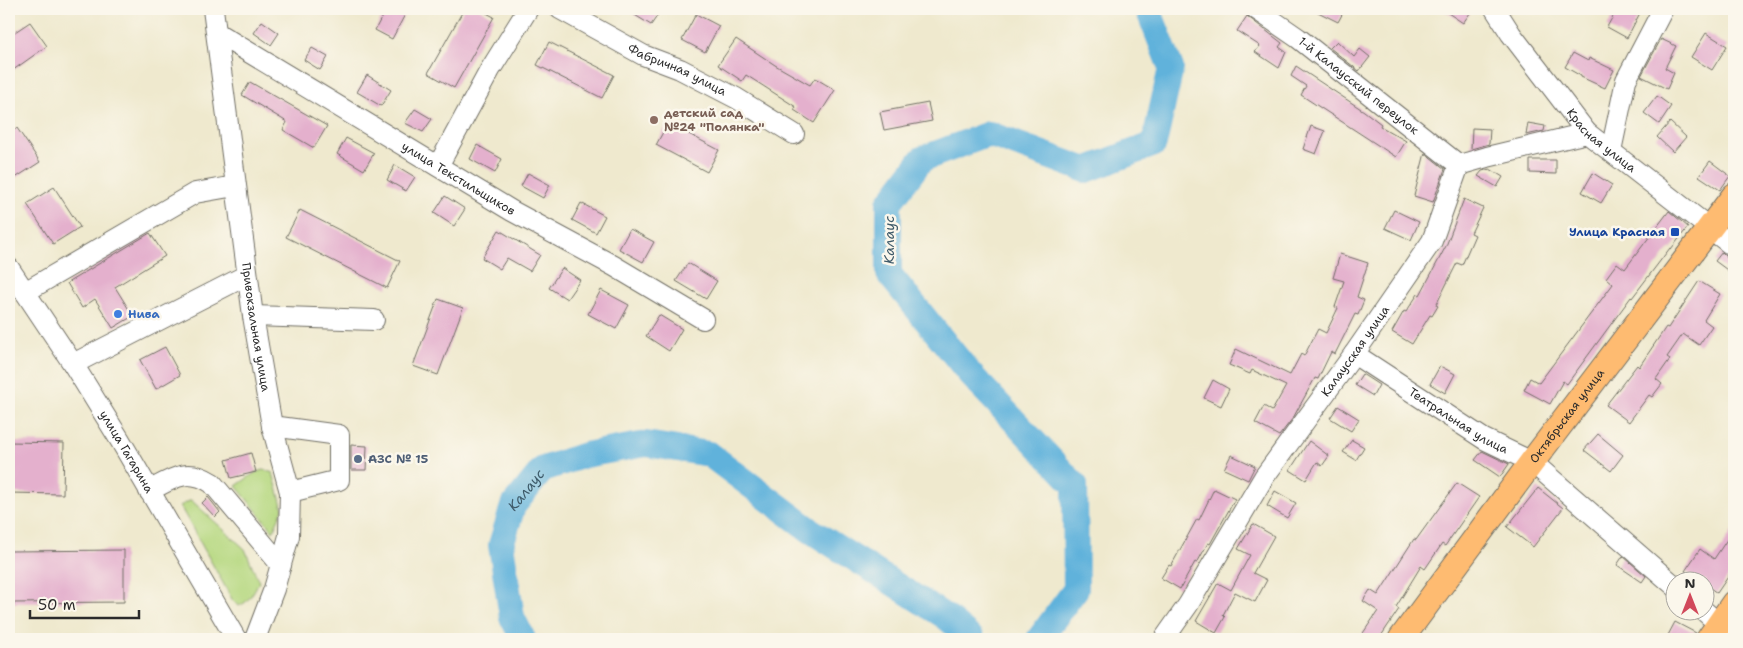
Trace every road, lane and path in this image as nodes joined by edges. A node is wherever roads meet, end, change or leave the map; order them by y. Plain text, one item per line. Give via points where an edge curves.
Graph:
1 (213, 9) edge
2 (528, 9) edge
3 (560, 9) edge
4 (1256, 9) edge
5 (1496, 9) edge
6 (1663, 9) edge
7 (217, 33) junction
8 (1587, 132) junction
9 (794, 134) dead end
10 (1611, 151) junction
11 (1459, 165) junction
12 (438, 166) junction
13 (235, 186) junction
14 (1734, 196) edge
15 (1710, 228) junction
16 (1734, 247) edge
17 (9, 268) edge
18 (247, 275) junction
19 (25, 292) junction
20 (252, 316) junction
21 (374, 320) dead end
22 (703, 320) dead end
23 (1354, 354) junction
24 (72, 364) junction
25 (272, 426) junction
26 (1532, 462) junction
27 (149, 491) junction
28 (290, 492) junction
29 (281, 565) junction
30 (1666, 577) edge
31 (1734, 603) edge
32 (1714, 628) edge
33 (236, 639) edge
34 (254, 639) edge
35 (1164, 639) edge
36 (1401, 639) edge

1 - 7 street, Привокзальная улица
2 - 12 street via 490,70
3 - 9 street, Фабричная улица via 643,55 680,69 736,98
4 - 11 street, 1-й Калаусский переулок via 1298,38
5 - 8 street, Красная улица via 1511,34
6 - 10 street via 1626,80
7 - 12 street, улица Текстильщиков
7 - 13 street, Привокзальная улица
8 - 10 street, Красная улица
8 - 11 street
10 - 15 street, Красная улица
11 - 23 street, Калаусская улица via 1432,241
12 - 22 street, улица Текстильщиков
13 - 18 street, Привокзальная улица
13 - 19 street via 195,193
14 - 15 main road, Октябрьская улица
15 - 16 street, Красная улица
15 - 26 main road, Октябрьская улица
17 - 19 street, улица Гагарина
18 - 20 street, Привокзальная улица
18 - 24 street
19 - 24 street, улица Гагарина
20 - 21 street
20 - 25 street, Привокзальная улица
23 - 26 street, Театральная улица via 1484,439
23 - 35 street, Калаусская улица via 1264,477 1188,605
24 - 27 street, улица Гагарина
25 - 28 street, Привокзальная улица
25 - 28 street via 339,435 339,480
26 - 30 street, Театральная улица
26 - 36 main road, Октябрьская улица
27 - 29 street via 184,475 201,476 212,483
27 - 33 street, улица Гагарина
28 - 29 street, Привокзальная улица via 289,536
29 - 34 street, Привокзальная улица
31 - 32 main road

